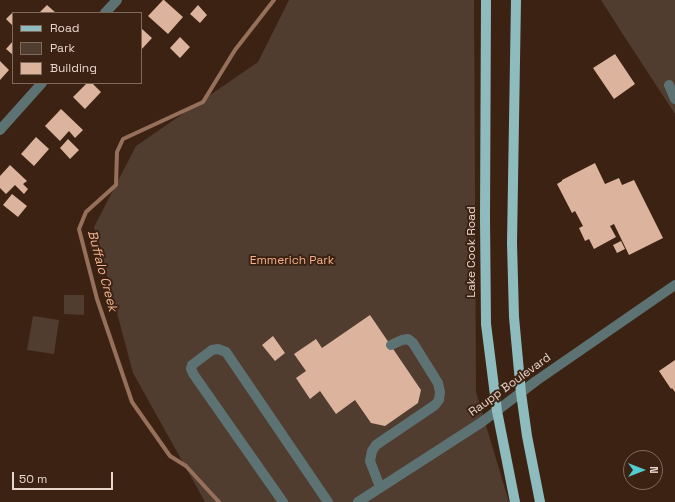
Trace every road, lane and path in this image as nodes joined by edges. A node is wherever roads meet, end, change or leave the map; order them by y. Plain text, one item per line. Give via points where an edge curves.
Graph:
1 (117, 0) edge
2 (486, 0) edge
3 (516, 0) edge
4 (106, 12) edge
5 (41, 84) edge
6 (669, 85) dead end
7 (675, 100) edge
8 (0, 130) edge
9 (675, 285) edge
10 (391, 345) dead end
11 (521, 393) junction
12 (497, 411) junction
13 (380, 487) junction
14 (283, 502) edge
15 (328, 502) edge
16 (358, 502) edge
17 (515, 502) edge
18 (540, 502) edge

1 - 4 street
2 - 12 main road, Lake Cook Road via 486,324
3 - 11 main road via 512,243 514,317
5 - 8 street
6 - 7 street
9 - 11 street, Raupp Boulevard
10 - 13 street via 408,339 413,343 438,383 440,392 436,405 372,451 370,462
11 - 12 street, Raupp Boulevard
11 - 18 main road
12 - 13 street, Raupp Boulevard
12 - 17 main road, Lake Cook Road
13 - 16 street, Raupp Boulevard
14 - 15 street via 191,370 192,365 212,350 226,352

